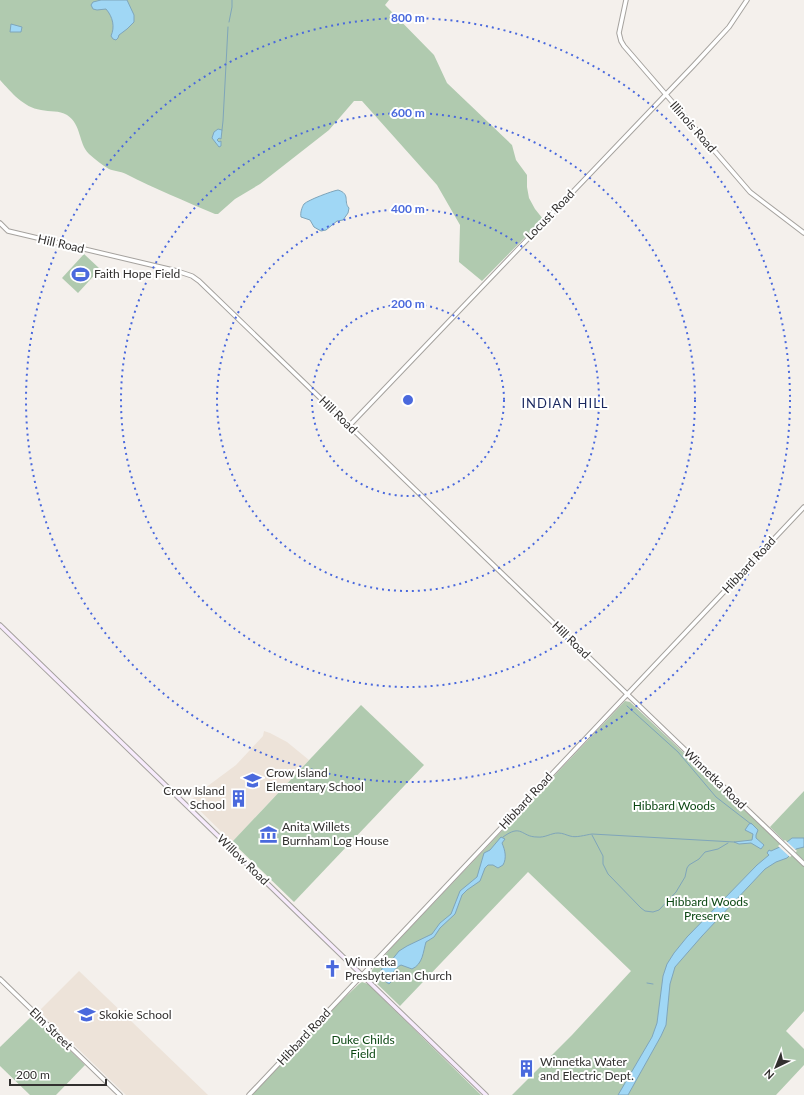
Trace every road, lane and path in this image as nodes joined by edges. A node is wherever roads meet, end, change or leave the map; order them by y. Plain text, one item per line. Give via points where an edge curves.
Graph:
1 (626, 0) edge
2 (747, 0) edge
3 (665, 95) junction
4 (0, 223) edge
5 (804, 233) edge
6 (349, 426) junction
7 (804, 507) edge
8 (0, 625) edge
9 (627, 694) junction
10 (804, 864) edge
11 (362, 975) junction
12 (0, 979) edge
13 (120, 1095) edge
14 (249, 1095) edge
15 (486, 1095) edge

1 - 3 street, Illinois Road via 619,33 621,41
2 - 3 street, Locust Road via 723,34
3 - 5 street, Illinois Road via 750,192
3 - 6 street, Locust Road
4 - 6 street, Hill Road via 8,231 192,276
6 - 9 street, Hill Road
7 - 9 street, Hibbard Road
8 - 11 main road, Willow Road
9 - 10 street, Winnetka Road
9 - 11 street, Hibbard Road
11 - 14 street, Hibbard Road
11 - 15 main road, Willow Road
12 - 13 street, Elm Street

